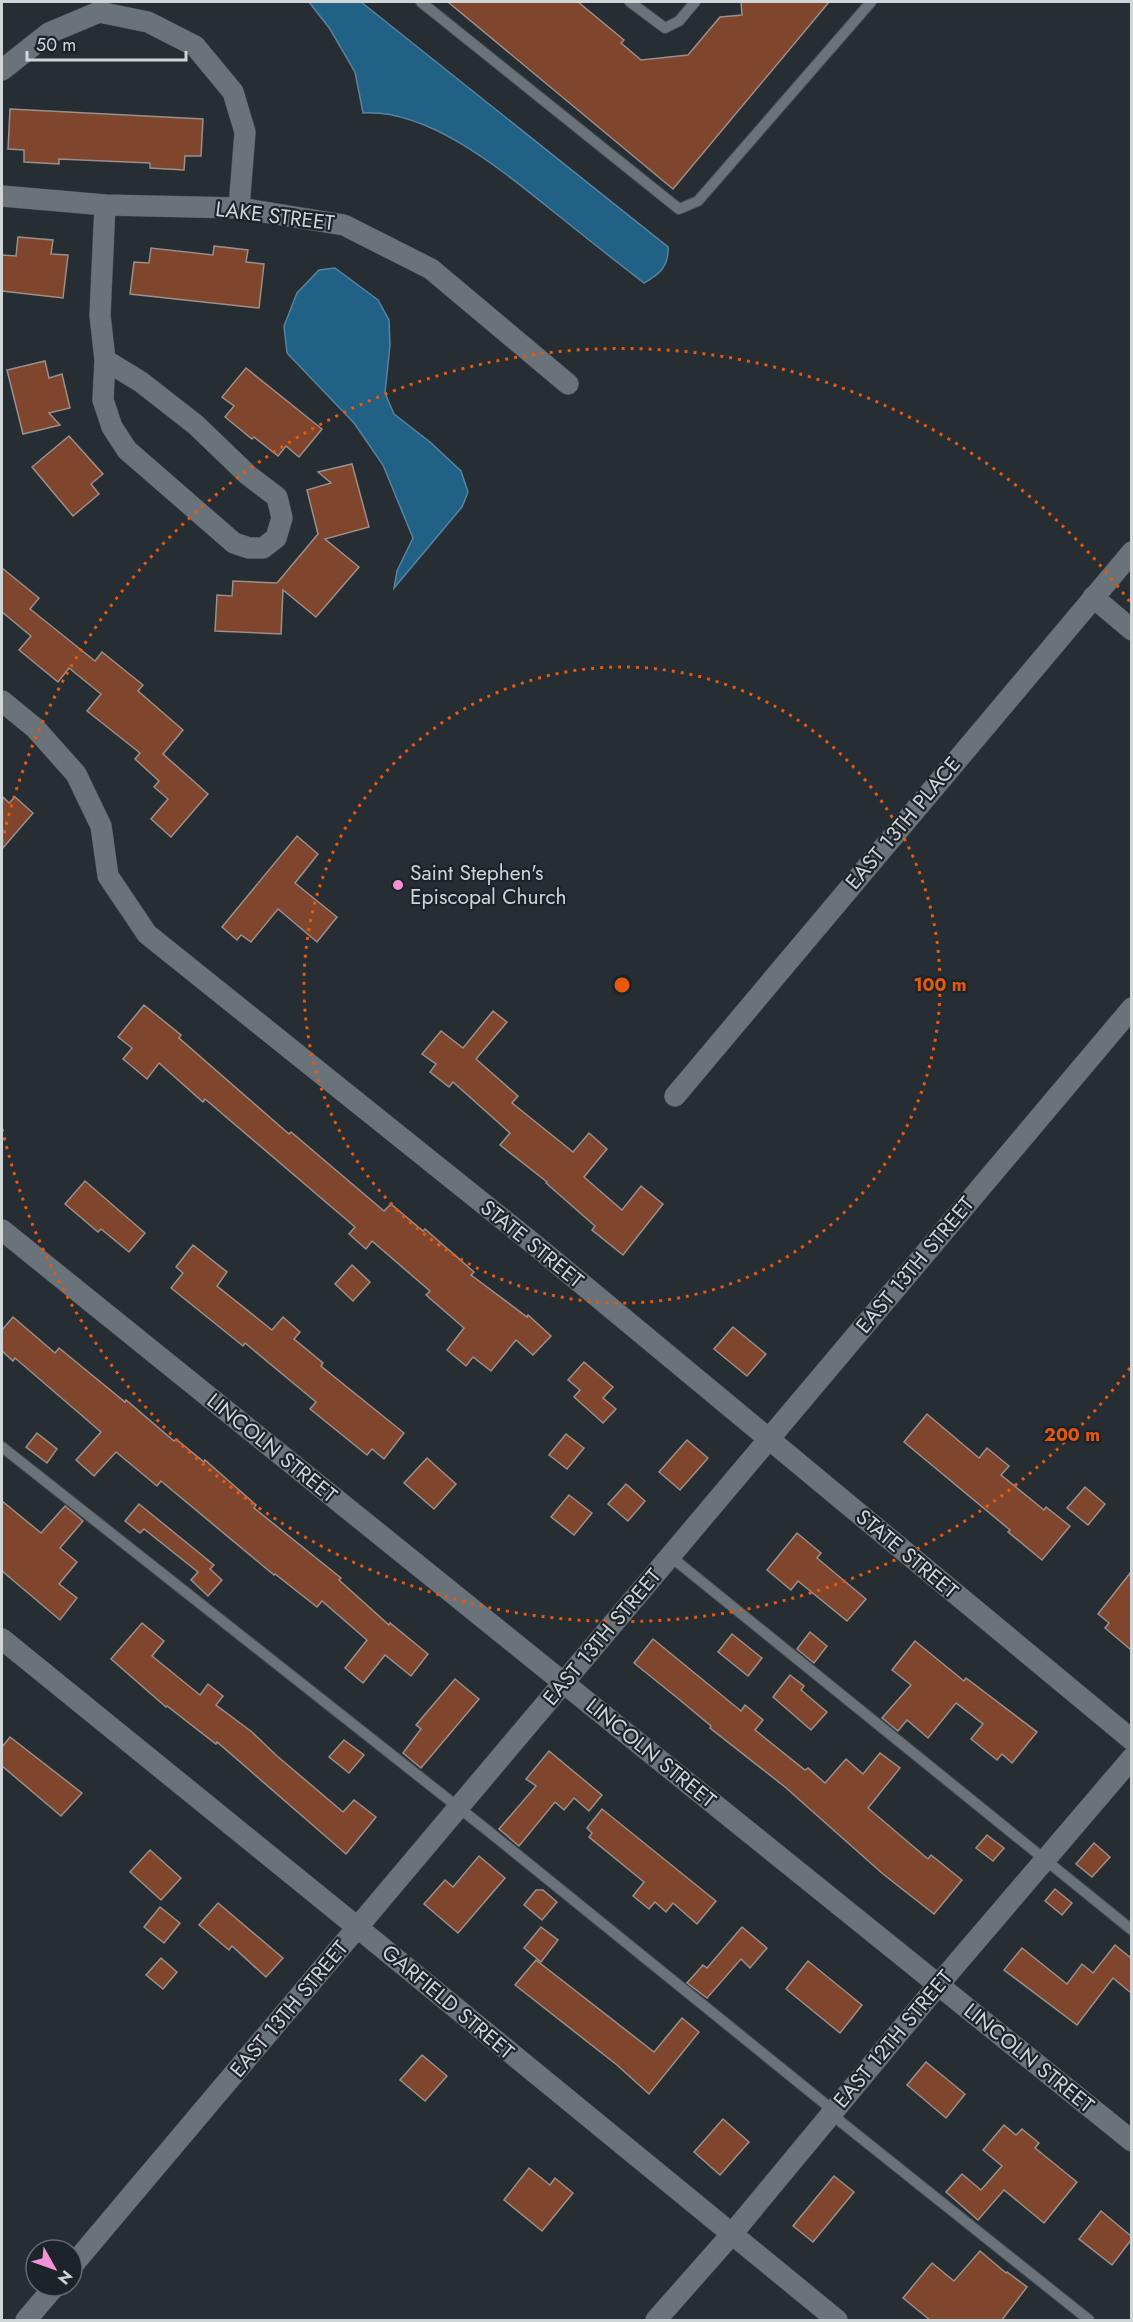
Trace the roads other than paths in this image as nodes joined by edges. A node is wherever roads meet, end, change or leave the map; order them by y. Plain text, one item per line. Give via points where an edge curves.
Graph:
1 (421, 2) edge
2 (630, 2) edge
3 (695, 2) edge
4 (871, 2) edge
5 (2, 70) edge
6 (2, 196) edge
7 (105, 205) junction
8 (239, 208) junction
9 (105, 360) junction
10 (568, 384) dead end
11 (1131, 552) edge
12 (1093, 597) junction
13 (1131, 630) edge
14 (2, 701) edge
15 (1131, 1008) edge
16 (675, 1095) dead end
17 (2, 1230) edge
18 (768, 1439) junction
19 (2, 1448) edge
20 (670, 1556) junction
21 (2, 1639) edge
22 (563, 1683) junction
23 (1131, 1740) edge
24 (1131, 1758) edge
25 (458, 1808) junction
26 (1046, 1859) junction
27 (357, 1927) junction
28 (1131, 1930) edge
29 (939, 1984) junction
30 (833, 2112) junction
31 (1131, 2141) edge
32 (731, 2235) junction
33 (84, 2252) edge
34 (45, 2298) edge
35 (26, 2320) edge
36 (656, 2320) edge
37 (837, 2320) edge
38 (1089, 2320) edge

1 - 4 lane via 680,210 698,201
2 - 3 lane via 665,28 679,21
5 - 8 street via 49,33 99,12 148,22 195,46 233,92 245,132
6 - 7 street, LAKE STREET
7 - 8 street, LAKE STREET
7 - 9 street via 100,315
8 - 10 street, LAKE STREET via 345,225 430,269
9 - 9 street via 196,424 248,475 277,497 282,518 276,538 263,548 234,543 127,450 111,428 103,400
11 - 12 street, EAST 13TH PLACE
12 - 13 street
12 - 16 street, EAST 13TH PLACE
14 - 18 street, STATE STREET via 35,728 76,774 101,826 108,876 147,934 535,1245
15 - 18 street, EAST 13TH STREET
17 - 22 street, LINCOLN STREET
18 - 20 street, EAST 13TH STREET
18 - 23 street, STATE STREET
19 - 25 lane
20 - 22 street, EAST 13TH STREET
20 - 26 lane
21 - 27 street, GARFIELD STREET
22 - 25 street, EAST 13TH STREET
22 - 29 street, LINCOLN STREET
24 - 26 street, EAST 12TH STREET
25 - 27 street, EAST 13TH STREET
25 - 30 lane
26 - 28 lane
26 - 29 street, EAST 12TH STREET
27 - 32 street, GARFIELD STREET
27 - 33 street, EAST 13TH STREET
29 - 30 street, EAST 12TH STREET
29 - 31 street, LINCOLN STREET
30 - 32 street, EAST 12TH STREET
30 - 38 lane
32 - 36 street, EAST 12TH STREET
32 - 37 street, GARFIELD STREET
34 - 35 street

